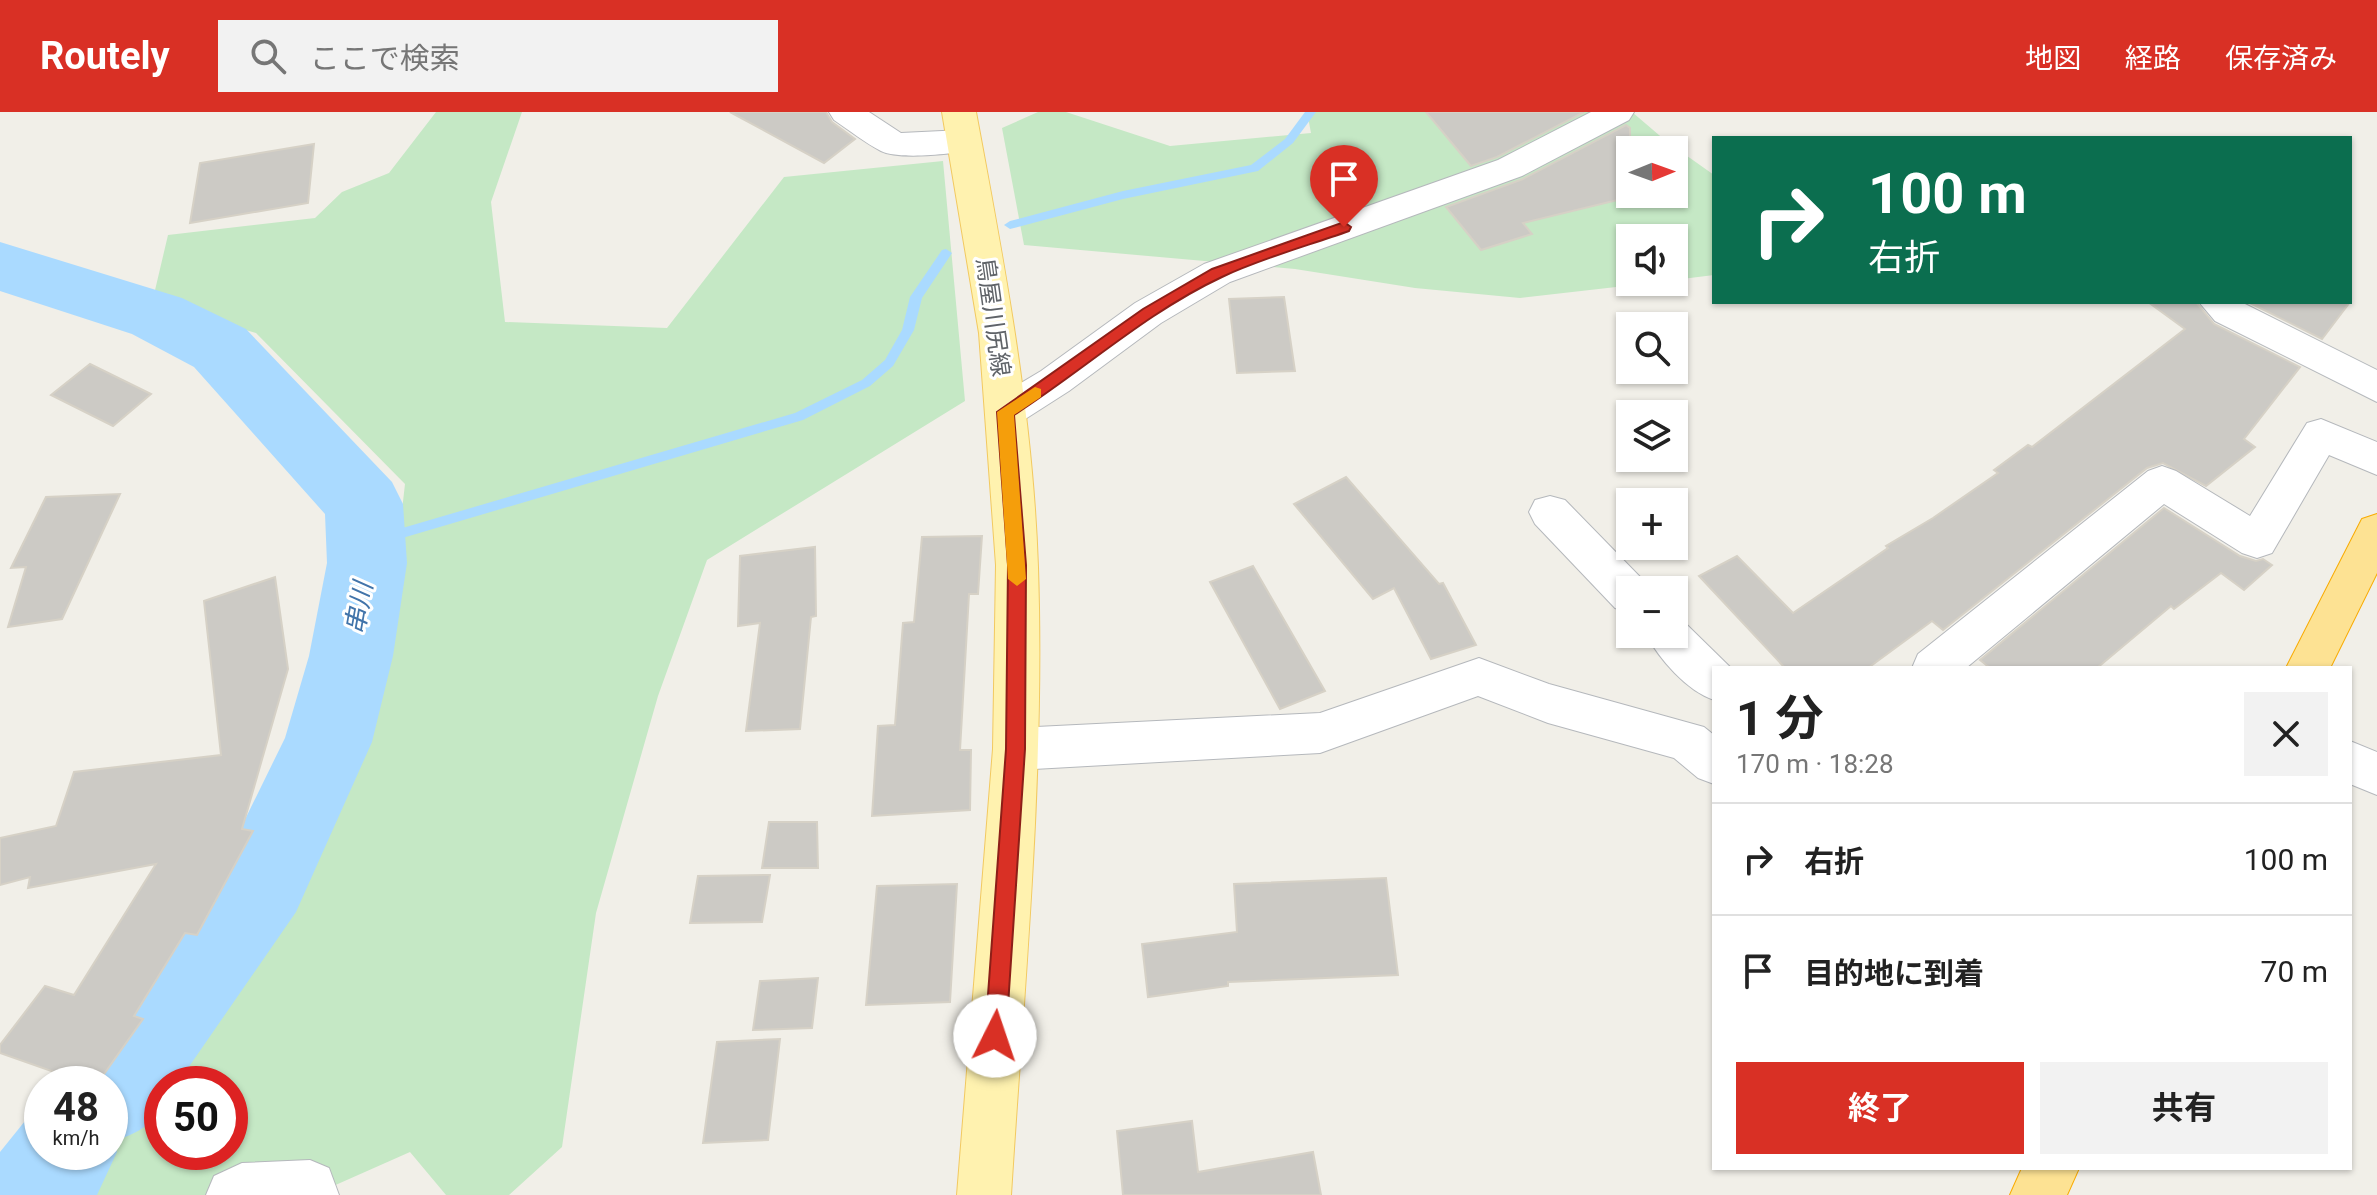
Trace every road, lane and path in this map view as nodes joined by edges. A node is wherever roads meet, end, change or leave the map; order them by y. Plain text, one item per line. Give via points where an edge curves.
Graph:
1 (846, 112) edge
2 (1617, 112) edge
3 (961, 127) edge
4 (2219, 304) edge
5 (2377, 387) edge
6 (1005, 412) junction
7 (2377, 459) edge
8 (1550, 512) dead end
9 (2377, 531) edge
10 (1616, 580) edge
11 (1682, 648) edge
12 (1936, 666) edge
13 (2309, 666) edge
14 (1712, 679) edge
15 (1016, 749) junction
16 (1712, 761) edge
17 (2352, 763) edge
18 (2377, 774) edge
19 (2051, 1170) edge
20 (233, 1195) edge
21 (312, 1195) edge
22 (984, 1195) edge
23 (2037, 1195) edge

1 - 3 street via 894,144
2 - 6 street via 1510,168 1217,273 1148,313
3 - 6 main road, 鳥屋川尻線 via 998,333
4 - 5 street
6 - 15 main road, 鳥屋川尻線 via 1017,565
7 - 12 street via 2321,434 2257,541 2162,482
8 - 10 street
9 - 13 highway
11 - 14 street
15 - 16 street via 1320,733 1479,677 1548,703 1688,741
15 - 22 main road, 鳥屋川尻線
17 - 18 street
19 - 23 highway
20 - 21 street via 242,1190 310,1187

